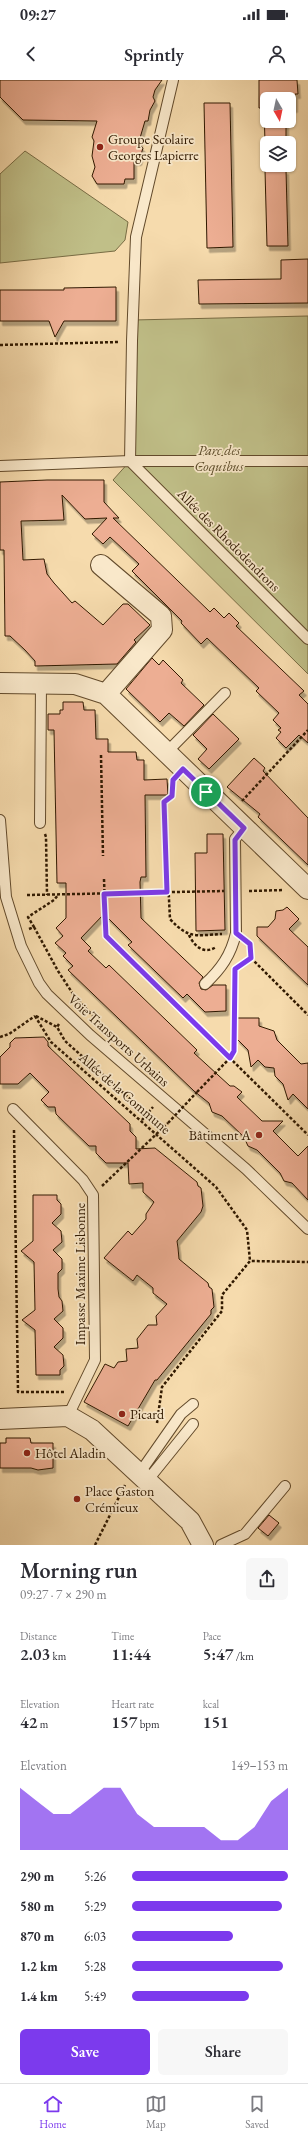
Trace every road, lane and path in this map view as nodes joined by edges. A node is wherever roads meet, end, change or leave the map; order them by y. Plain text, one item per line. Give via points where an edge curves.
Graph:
1 (173, 80) edge
2 (132, 341) junction
3 (0, 345) edge
4 (130, 461) junction
5 (308, 461) edge
6 (0, 466) edge
7 (101, 565) dead end
8 (308, 639) edge
9 (0, 683) edge
10 (41, 683) junction
11 (225, 693) dead end
12 (106, 694) junction
13 (308, 730) edge
14 (166, 753) junction
15 (101, 755) dead end
16 (183, 769) junction
17 (230, 814) junction
18 (0, 820) edge
19 (40, 823) joint
20 (244, 828) junction
21 (103, 856) dead end
22 (104, 879) dead end
23 (308, 889) edge
24 (286, 890) dead end
25 (236, 891) junction
26 (167, 892) junction
27 (58, 894) junction
28 (104, 894) junction
29 (27, 895) dead end
30 (47, 895) junction
31 (34, 914) dead end
32 (34, 927) dead end
33 (236, 933) junction
34 (222, 934) junction
35 (189, 935) junction
36 (222, 939) dead end
37 (220, 944) dead end
38 (251, 958) junction
39 (205, 984) dead end
40 (78, 1000) dead end
41 (308, 1015) edge
42 (36, 1016) junction
43 (57, 1026) dead end
44 (0, 1037) edge
45 (230, 1058) junction
46 (13, 1110) joint
47 (155, 1134) junction
48 (308, 1135) edge
49 (93, 1195) junction
50 (308, 1229) edge
51 (250, 1261) junction
52 (308, 1262) edge
53 (80, 1392) junction
54 (193, 1404) dead end
55 (68, 1416) junction
56 (0, 1419) edge
57 (157, 1424) dead end
58 (192, 1424) dead end
59 (140, 1475) junction
60 (285, 1486) dead end
61 (95, 1545) edge
62 (203, 1545) edge
63 (221, 1545) edge

1 - 2 lane via 136,237
2 - 3 path
2 - 4 lane
4 - 5 lane
4 - 6 lane
4 - 8 lane, Allée des Rhododendrons
7 - 12 street via 161,616 162,623 162,630
9 - 10 street
10 - 12 street via 75,684
10 - 19 lane
11 - 14 lane
12 - 14 street
13 - 17 path
14 - 16 street
15 - 21 path
16 - 17 street
16 - 26 path via 173,780 172,796 164,802
17 - 20 street
18 - 50 lane, Voie Transports Urbains via 6,896 21,946 47,994 90,1035 246,1170
19 - 30 path via 46,837
20 - 23 street
20 - 25 lane via 235,840
22 - 28 path
24 - 25 path
25 - 26 path
25 - 33 lane
26 - 28 path
26 - 35 path via 170,919
27 - 28 path
27 - 30 path
27 - 31 path via 54,900
28 - 45 path via 106,936
29 - 30 path
32 - 40 path via 58,971
33 - 34 path
33 - 38 path via 250,944
33 - 39 lane via 233,948 226,961
34 - 35 path
34 - 36 path
35 - 37 path via 193,944 200,949 208,951
38 - 41 path
38 - 45 path via 235,969 234,1051
42 - 43 path
42 - 44 path
42 - 47 path, Allée de la Commune via 51,1042
45 - 47 path, bridge
45 - 48 path
46 - 49 lane, Impasse Maxime Lisbonne via 84,1180
46 - 53 path via 18,1392
47 - 49 path
47 - 51 path, Allée de la Commune via 216,1187 247,1230
49 - 53 lane, Impasse Maxime Lisbonne via 95,1360
51 - 52 path
51 - 57 path via 222,1295 222,1312 162,1387
53 - 55 lane, Impasse Maxime Lisbonne
54 - 59 lane via 180,1414
55 - 56 street
55 - 59 street via 92,1430
58 - 59 lane
59 - 61 path
59 - 62 street via 190,1521
60 - 63 lane via 245,1534

